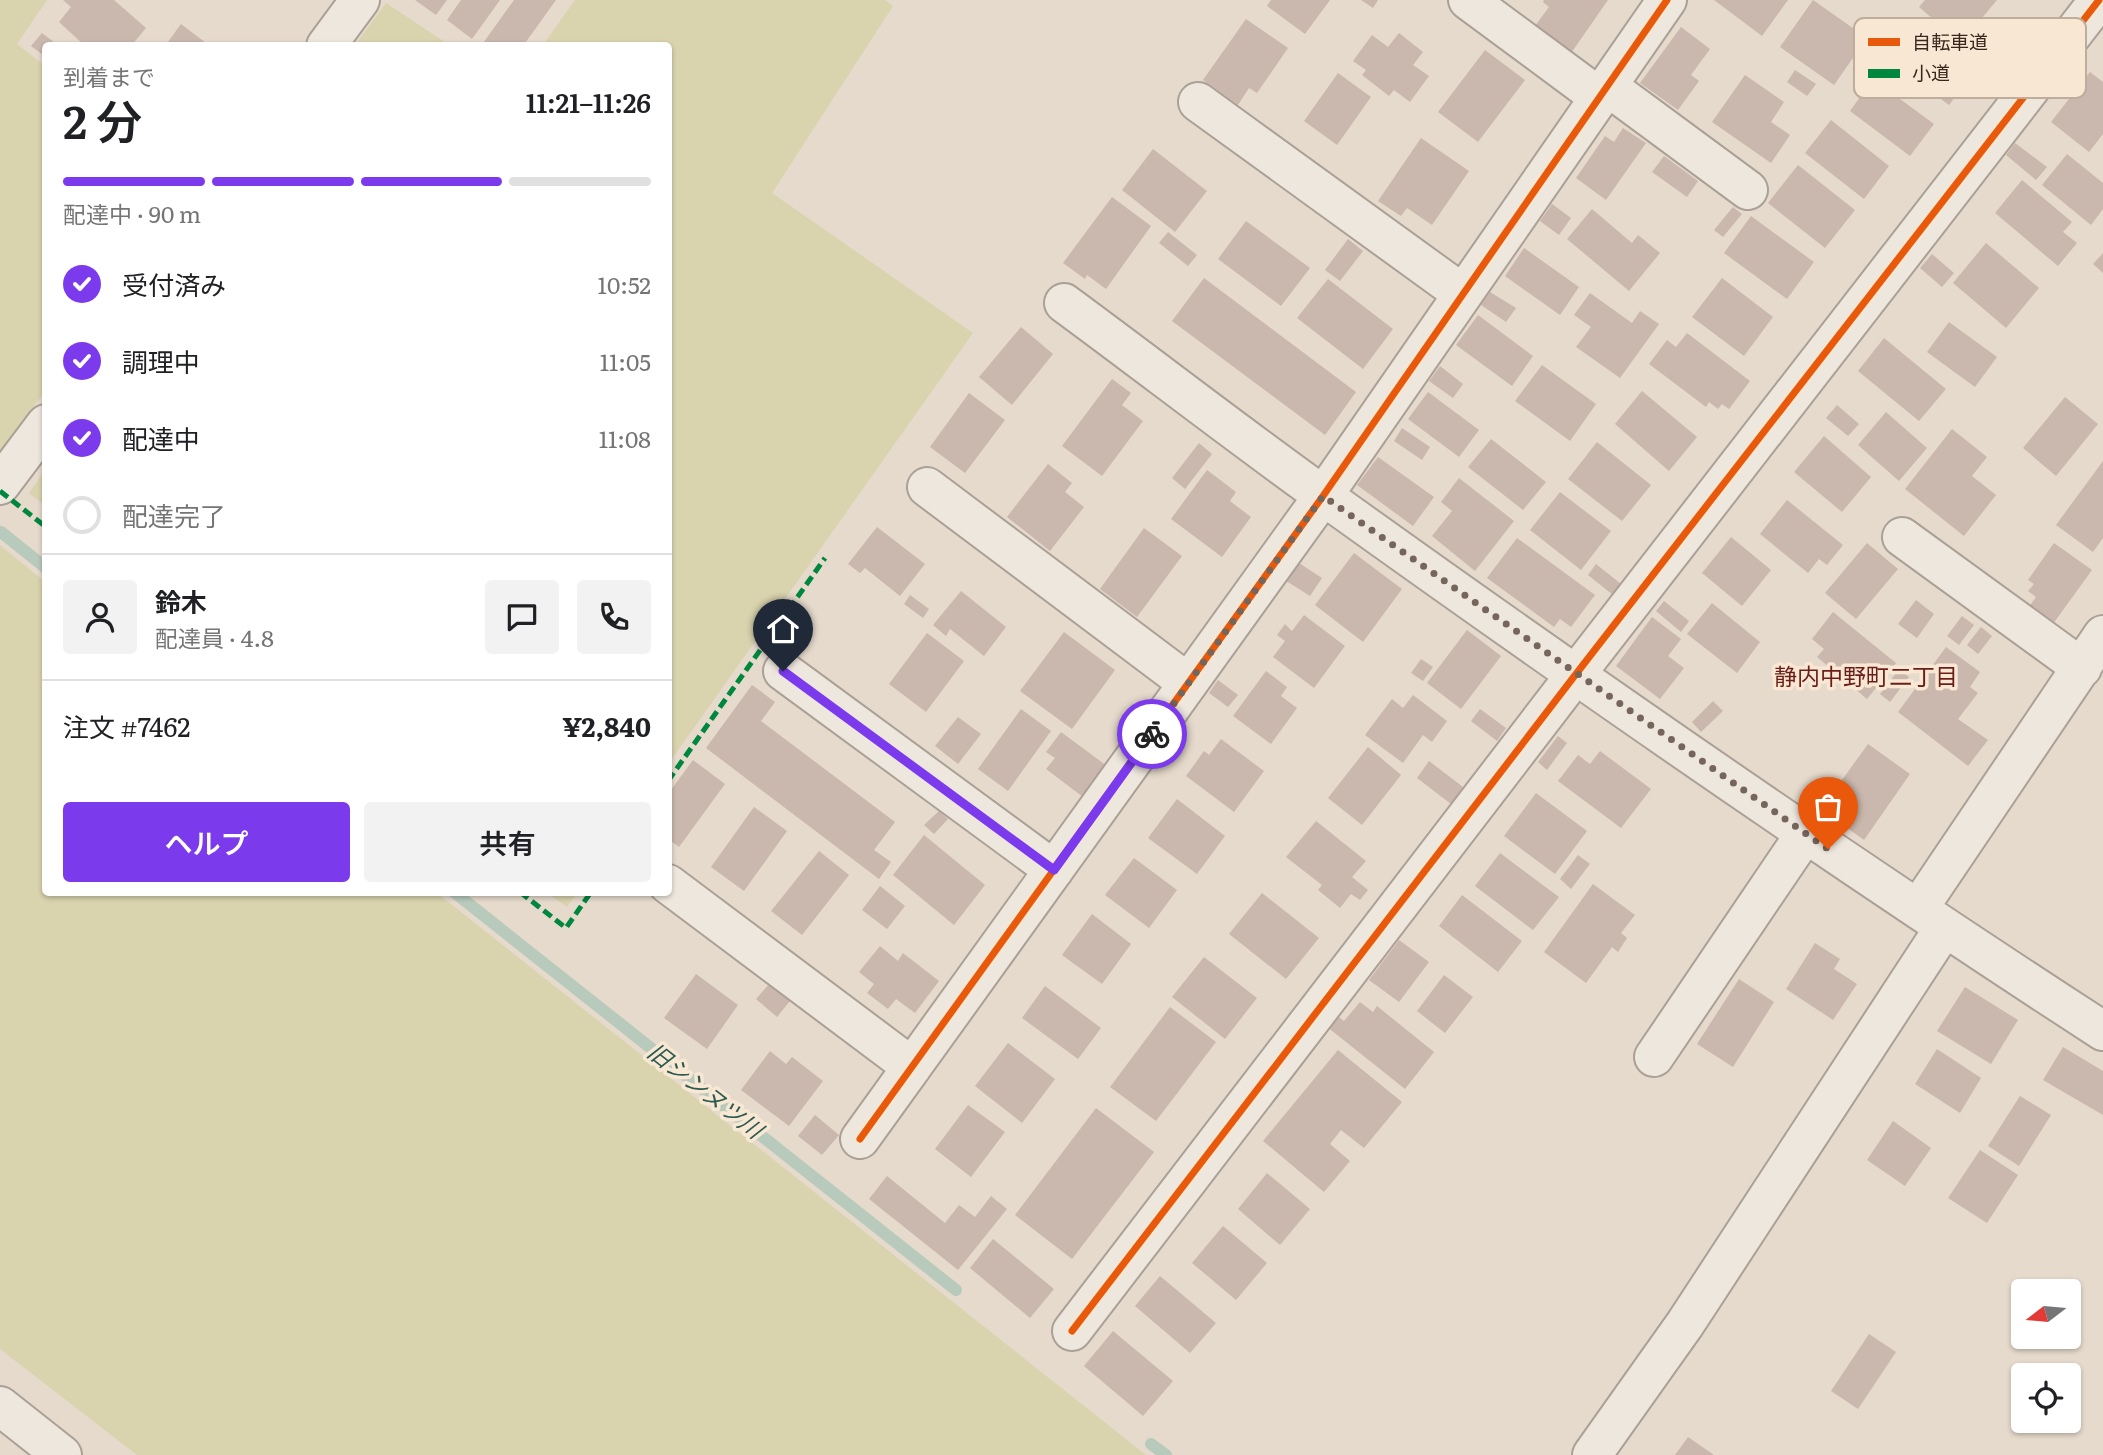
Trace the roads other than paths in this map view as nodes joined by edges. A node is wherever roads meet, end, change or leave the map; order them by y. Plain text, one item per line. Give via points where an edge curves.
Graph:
1 (1468, 0) edge
2 (1667, 0) edge
3 (2099, 0) edge
4 (356, 1) edge
5 (2085, 18) edge
6 (329, 42) edge
7 (1603, 92) junction
8 (2023, 98) edge
9 (1198, 102) dead end
10 (1748, 190) dead end
11 (1463, 294) junction
12 (1064, 303) dead end
13 (42, 429) edge
14 (0, 485) edge
15 (927, 487) dead end
16 (1323, 496) junction
17 (1902, 537) dead end
18 (2103, 635) edge
19 (2082, 667) junction
20 (783, 671) dead end
21 (1576, 674) junction
22 (1188, 683) junction
23 (1805, 834) junction
24 (1054, 870) junction
25 (672, 887) edge
26 (1931, 919) junction
27 (2103, 1031) edge
28 (1654, 1057) dead end
29 (912, 1067) junction
30 (860, 1139) dead end
31 (1072, 1331) dead end
32 (0, 1406) edge
33 (62, 1455) edge
34 (1592, 1455) edge

1 - 7 street
2 - 7 street
3 - 5 street
4 - 6 street
7 - 10 street
7 - 11 street
8 - 21 street
9 - 11 street
11 - 16 street
12 - 16 street
13 - 14 street
15 - 22 street
16 - 21 street
16 - 22 street
17 - 19 street
18 - 19 street
19 - 26 street
20 - 24 street
21 - 23 street
21 - 31 street
22 - 24 street
23 - 26 street
23 - 28 street
24 - 29 street
25 - 29 street
26 - 27 street
26 - 34 street via 1685,1324
29 - 30 street
32 - 33 street

